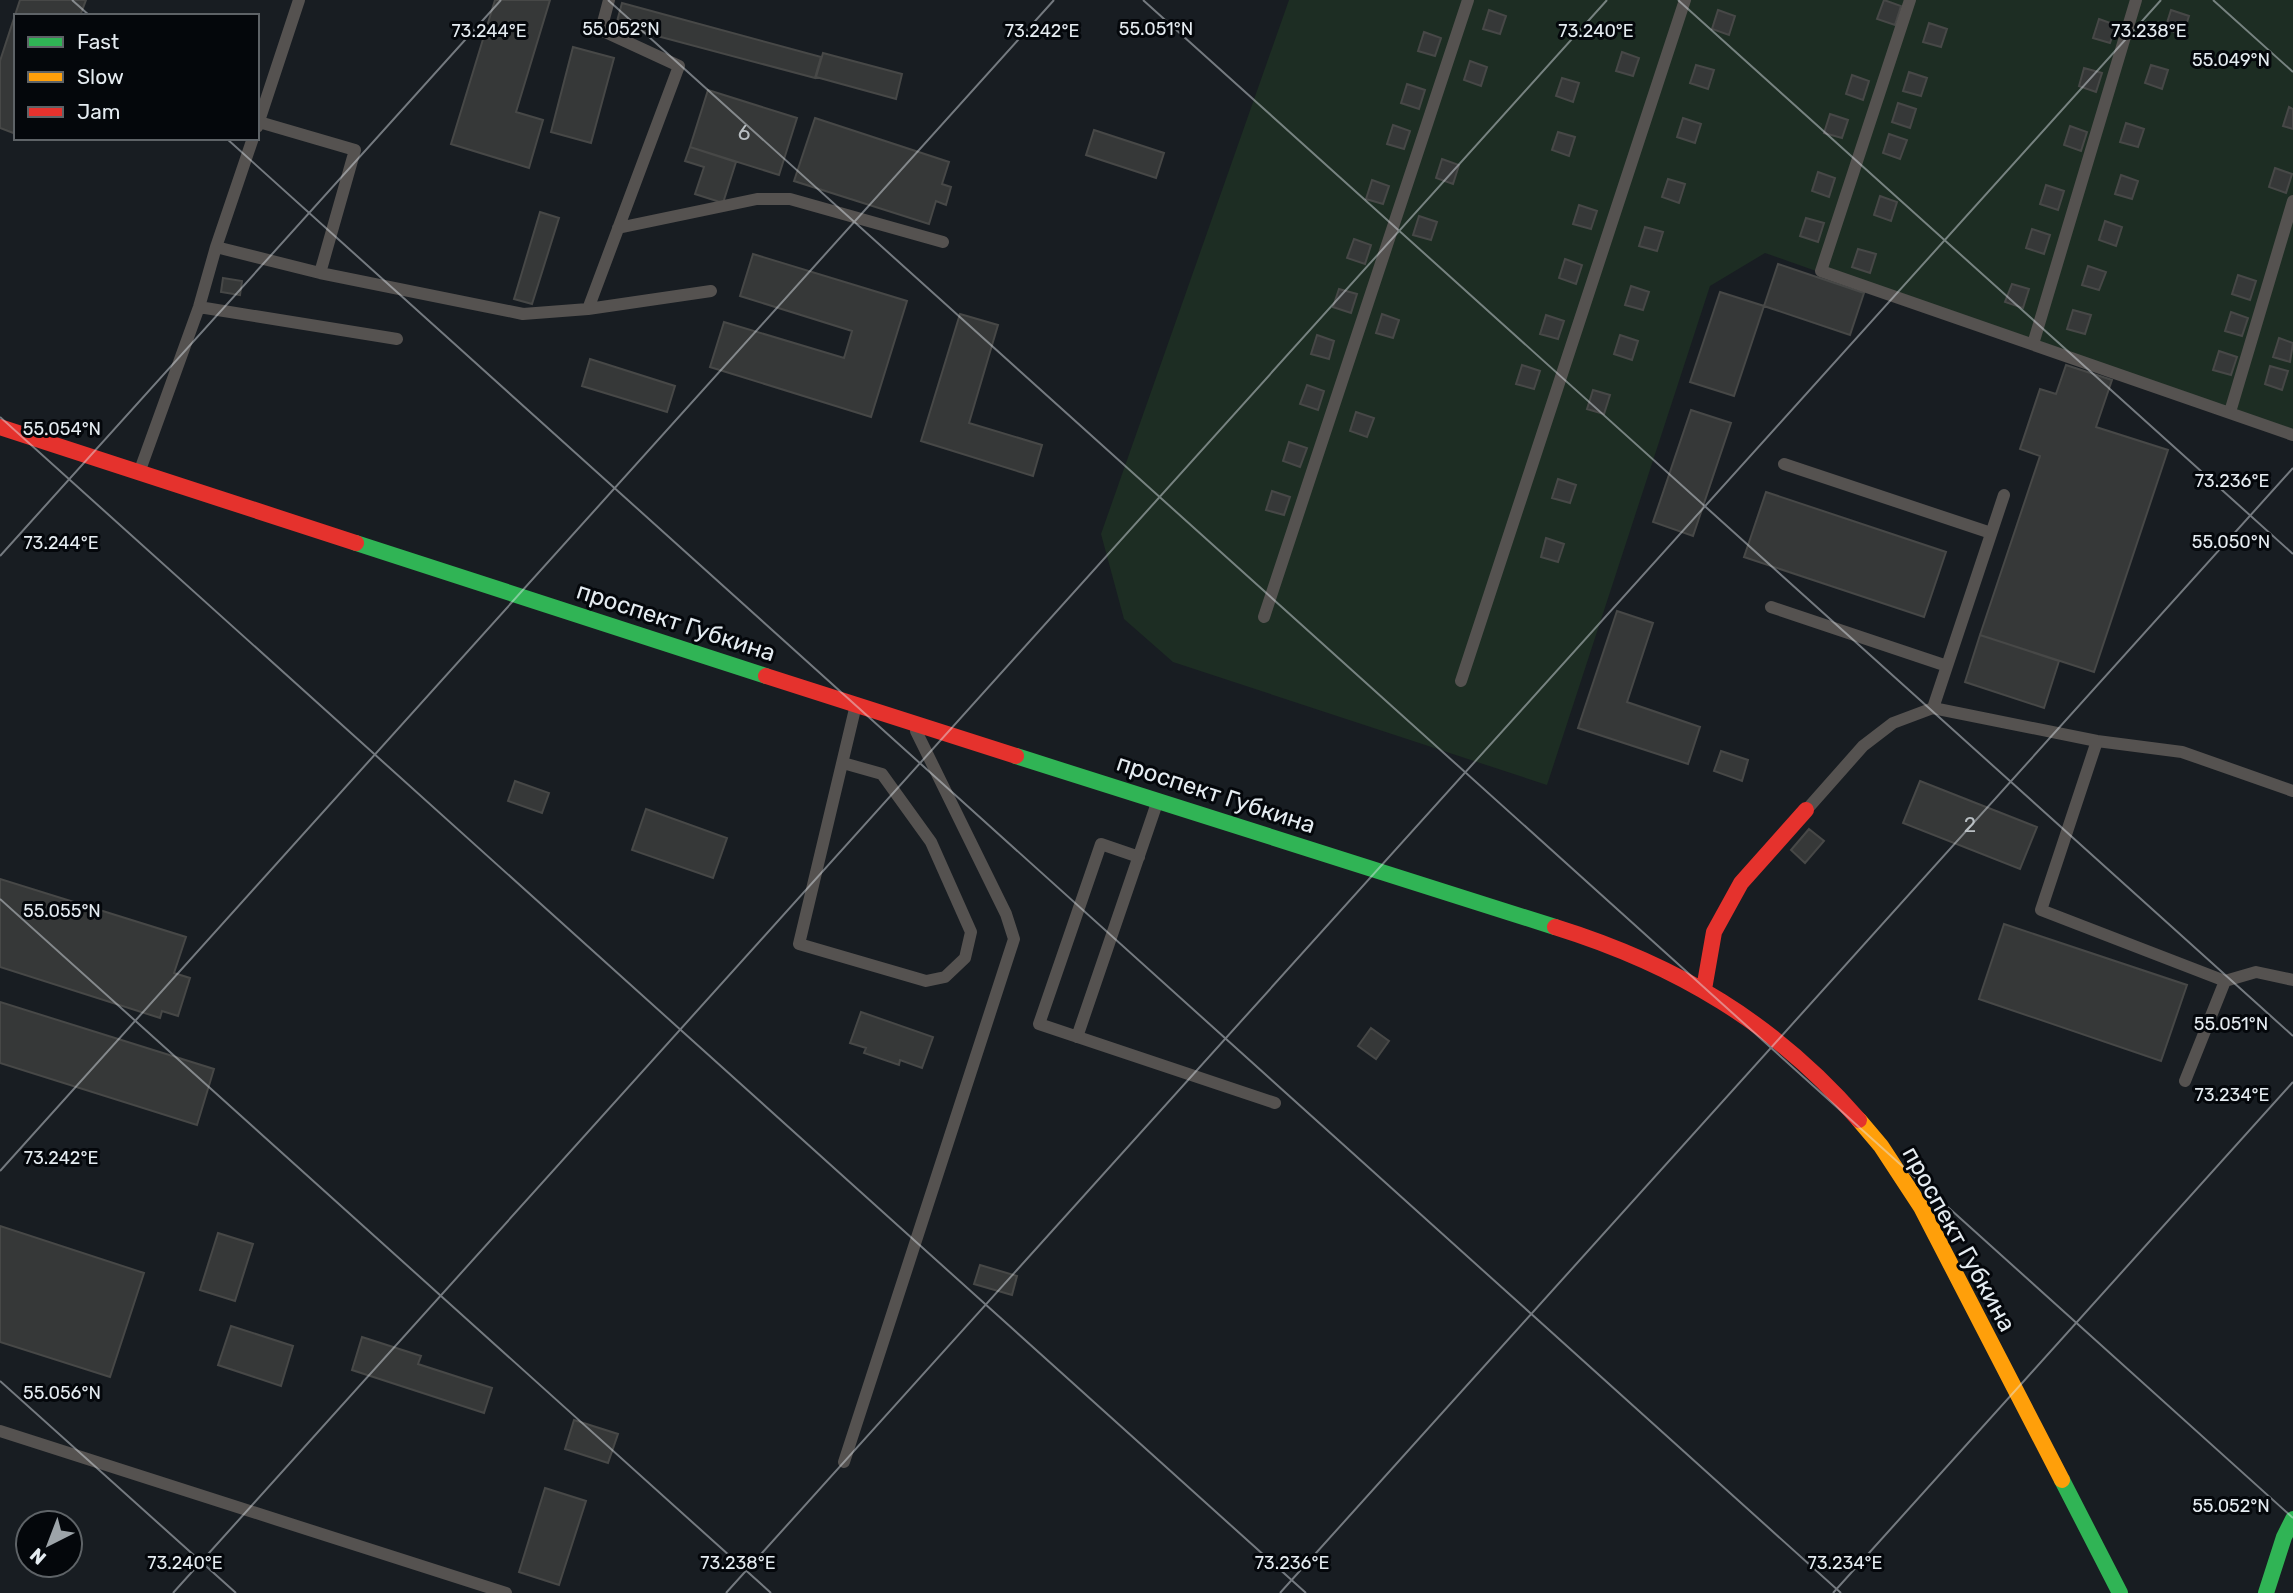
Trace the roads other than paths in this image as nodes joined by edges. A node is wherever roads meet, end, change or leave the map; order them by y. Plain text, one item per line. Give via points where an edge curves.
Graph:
1 (299, 0) edge
2 (608, 0) edge
3 (1468, 0) edge
4 (1685, 0) edge
5 (1910, 0) edge
6 (2136, 0) edge
7 (259, 122) edge
8 (259, 125) edge
9 (252, 140) edge
10 (2293, 201) edge
11 (618, 228) junction
12 (943, 243) dead end
13 (216, 247) junction
14 (320, 273) junction
15 (711, 291) dead end
16 (199, 307) junction
17 (588, 309) junction
18 (397, 339) dead end
19 (2033, 344) junction
20 (2230, 412) junction
21 (0, 427) edge
22 (2293, 435) edge
23 (1784, 464) dead end
24 (140, 471) junction
25 (2004, 495) dead end
26 (1991, 533) junction
27 (1771, 607) dead end
28 (1264, 617) dead end
29 (1947, 666) junction
30 (1461, 681) dead end
31 (856, 705) junction
32 (1933, 708) junction
33 (911, 721) junction
34 (2097, 741) junction
35 (843, 763) junction
36 (2293, 792) edge
37 (1158, 800) junction
38 (1806, 810) joint
39 (1139, 857) junction
40 (2293, 980) edge
41 (2225, 981) junction
42 (1704, 989) junction
43 (1077, 1037) junction
44 (2185, 1081) dead end
45 (1275, 1102) dead end
46 (0, 1431) edge
47 (844, 1462) dead end
48 (2293, 1519) edge
49 (2284, 1537) junction
50 (506, 1593) edge
51 (2120, 1593) edge
52 (2250, 1593) edge
53 (2266, 1593) edge

1 - 7 lane
2 - 11 lane via 601,30 679,66
3 - 28 lane
4 - 30 lane
5 - 19 lane via 1821,271
6 - 19 lane
8 - 14 lane via 355,150
9 - 13 lane
10 - 20 lane
11 - 12 lane via 771,198 790,199
11 - 17 lane
13 - 14 lane
13 - 16 lane
14 - 17 lane via 523,314
15 - 17 lane
16 - 18 lane
16 - 24 lane
19 - 20 lane
20 - 22 lane
21 - 24 street, проспект Губкина
23 - 26 lane
24 - 31 street, проспект Губкина
25 - 26 lane
26 - 29 lane
27 - 29 lane
29 - 32 lane
31 - 33 street, проспект Губкина
31 - 35 lane
32 - 34 lane
32 - 38 lane via 1893,723 1863,747
33 - 37 street, проспект Губкина
33 - 47 lane via 1014,939
34 - 36 lane via 2182,752
34 - 41 lane via 2041,910
35 - 35 lane via 799,944 926,981 945,977 965,958 971,932 931,842 882,774
37 - 39 lane
37 - 42 street, проспект Губкина via 1610,944
38 - 42 street via 1741,883 1714,932
39 - 43 lane
39 - 43 lane via 1101,844 1039,1024
40 - 41 lane via 2256,972
41 - 44 lane
42 - 51 street, проспект Губкина via 1769,1033 1838,1096 1881,1146 1921,1207
43 - 45 lane
46 - 50 lane
48 - 49 street
49 - 52 street
49 - 53 street

